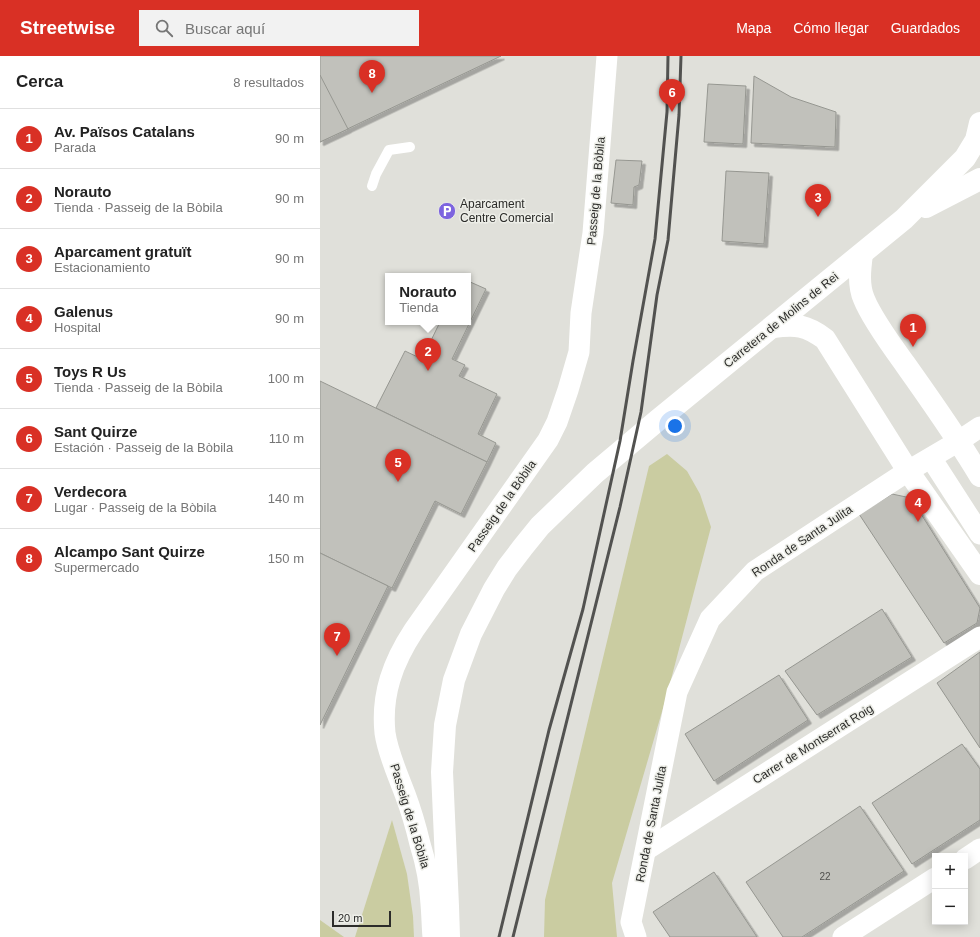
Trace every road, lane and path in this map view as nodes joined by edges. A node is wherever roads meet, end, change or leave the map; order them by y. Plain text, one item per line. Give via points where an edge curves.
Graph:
1 (607, 56) edge
2 (980, 123) edge
3 (410, 147) dead end
4 (980, 179) edge
5 (372, 186) dead end
6 (904, 220) junction
7 (862, 254) junction
8 (773, 327) junction
9 (980, 427) edge
10 (959, 441) junction
11 (931, 458) junction
12 (908, 471) junction
13 (980, 476) edge
14 (980, 534) edge
15 (980, 574) edge
16 (980, 637) edge
17 (646, 850) junction
18 (980, 850) edge
19 (968, 857) edge
20 (932, 880) edge
21 (433, 937) edge
22 (449, 937) edge
23 (636, 937) edge
24 (843, 937) edge

1 - 21 street, Passeig de la Bòbila via 593,233 581,313 579,352 561,409 548,440 401,650 389,686 386,735 394,767 421,845 428,882
2 - 6 main road via 976,140 965,158
3 - 5 lane via 390,150
4 - 6 main road
6 - 7 main road, Carretera de Molins de Rei
7 - 8 main road, Carretera de Molins de Rei
7 - 10 main road via 860,284 863,299
8 - 12 main road via 796,326 813,330 825,339
8 - 22 main road, Carretera de Molins de Rei via 595,473 540,526 522,547 494,589 472,634 454,680 445,725 442,772
9 - 10 street, Ronda de Santa Julita
10 - 11 street, Ronda de Santa Julita
10 - 13 main road
11 - 12 street, Ronda de Santa Julita
11 - 14 street
12 - 15 main road
12 - 17 street, Ronda de Santa Julita via 755,571 710,619 677,692
16 - 17 street, Carrer de Montserrat Roig
17 - 23 street, Ronda de Santa Julita via 631,922
18 - 19 street
20 - 24 street

